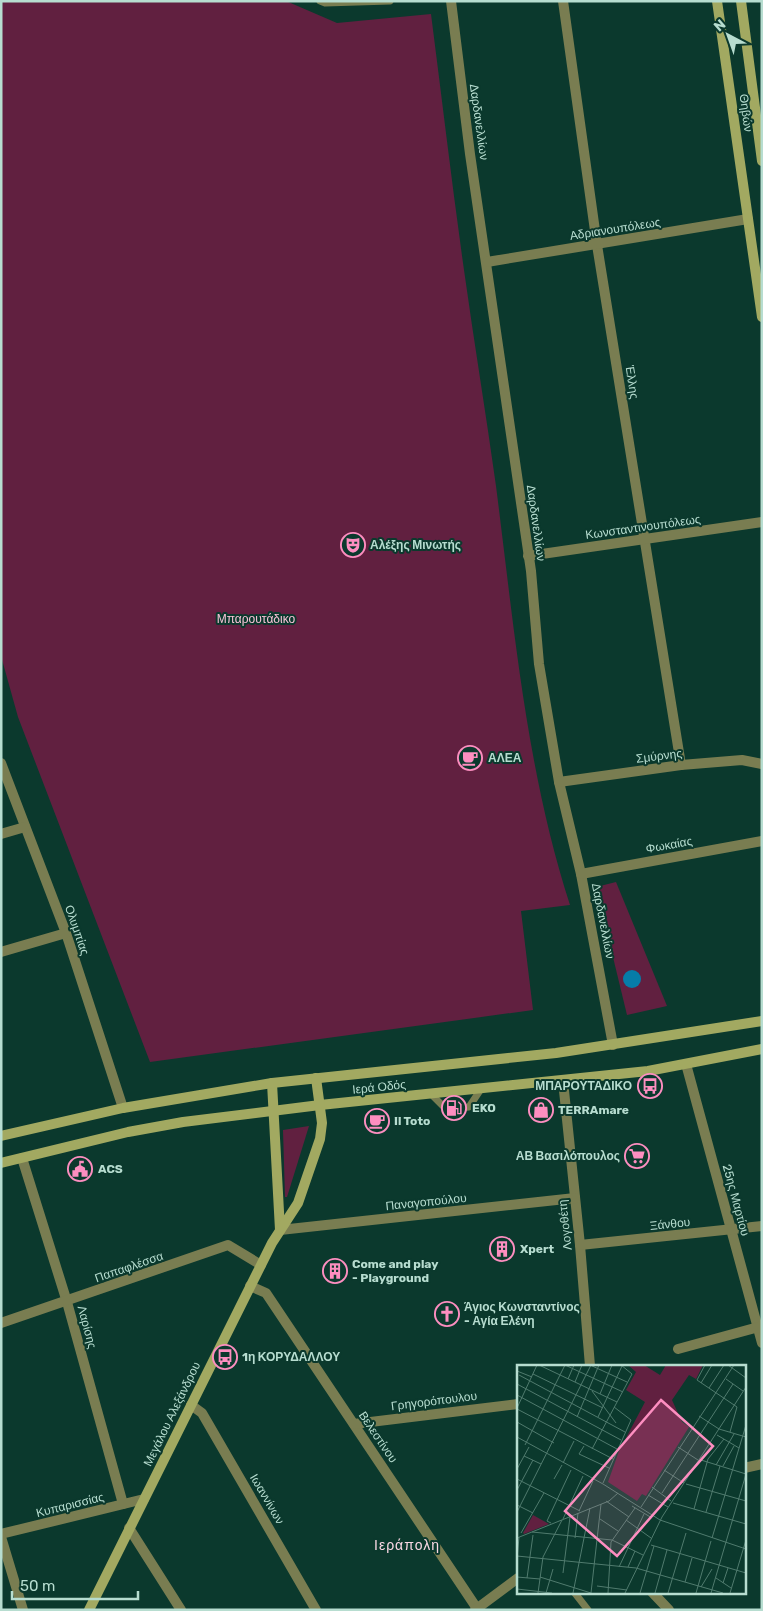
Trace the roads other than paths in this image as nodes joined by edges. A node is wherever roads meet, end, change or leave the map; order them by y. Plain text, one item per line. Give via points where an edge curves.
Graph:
1 (320, 1) edge
2 (390, 1) edge
3 (451, 1) edge
4 (563, 1) edge
5 (717, 1) edge
6 (741, 1) edge
7 (762, 161) edge
8 (748, 219) junction
9 (597, 245) junction
10 (487, 262) junction
11 (762, 317) edge
12 (762, 522) edge
13 (645, 539) junction
14 (528, 556) junction
15 (1, 763) edge
16 (762, 764) edge
17 (681, 765) junction
18 (559, 782) junction
19 (26, 827) junction
20 (1, 834) edge
21 (762, 841) edge
22 (582, 874) junction
23 (66, 933) junction
24 (1, 952) edge
25 (760, 1020) edge
26 (613, 1045) junction
27 (762, 1049) edge
28 (686, 1064) junction
29 (316, 1078) junction
30 (563, 1081) junction
31 (272, 1083) junction
32 (481, 1089) junction
33 (431, 1094) junction
34 (320, 1105) junction
35 (123, 1108) junction
36 (274, 1111) junction
37 (1, 1136) edge
38 (22, 1158) junction
39 (1, 1163) edge
40 (575, 1198) junction
41 (762, 1226) edge
42 (280, 1230) junction
43 (731, 1230) junction
44 (580, 1246) junction
45 (261, 1265) junction
46 (250, 1286) junction
47 (67, 1302) junction
48 (1, 1323) edge
49 (760, 1326) edge
50 (762, 1343) edge
51 (678, 1349) dead end
52 (590, 1365) edge
53 (517, 1404) edge
54 (191, 1406) junction
55 (354, 1424) junction
56 (762, 1464) edge
57 (746, 1468) edge
58 (144, 1499) junction
59 (123, 1504) junction
60 (129, 1528) junction
61 (1, 1536) edge
62 (517, 1579) edge
63 (576, 1594) edge
64 (654, 1594) edge
65 (477, 1609) edge
66 (23, 1610) edge
67 (89, 1610) edge
68 (181, 1610) edge
69 (316, 1610) edge
70 (588, 1610) edge
71 (669, 1610) edge

1 - 2 lane
3 - 10 street, Δαρδανελλίων
4 - 9 street, Έλλης
5 - 8 main road, Θηβών
6 - 7 main road, Θηβών
8 - 9 street, Αδριανουπόλεως
8 - 11 main road, Θηβών
9 - 10 street, Αδριανουπόλεως
9 - 13 street, Έλλης
10 - 14 street, Δαρδανελλίων
12 - 13 street, Κωνσταντινουπόλεως
13 - 14 street, Κωνσταντινουπόλεως
13 - 17 street, Έλλης
14 - 18 street, Δαρδανελλίων via 539,664
15 - 19 street, Ολυμπίας
16 - 17 street, Σμύρνης via 742,760
17 - 18 street, Σμύρνης
18 - 22 street, Δαρδανελλίων
19 - 20 street
19 - 23 street, Ολυμπίας
21 - 22 street, Φωκαίας
22 - 26 street, Δαρδανελλίων
23 - 24 street
23 - 35 street, Ολυμπίας
25 - 26 main road, Ιερά Οδός
26 - 29 main road, Ιερά Οδός
27 - 28 main road, Ιερά Οδός
28 - 30 main road, Ιερά Οδός
28 - 43 street, 25ης Μαρτίου
29 - 31 main road, Ιερά Οδός
29 - 34 main road, Μεγάλου Αλεξάνδρου
30 - 32 main road, Ιερά Οδός
30 - 40 street, Λογοθέτη
31 - 35 main road, Ιερά Οδός
31 - 36 main road
32 - 33 main road, Ιερά Οδός
32 - 33 lane via 469,1107 446,1109
33 - 34 main road, Ιερά Οδός
34 - 36 main road, Ιερά Οδός
34 - 42 main road, Μεγάλου Αλεξάνδρου via 322,1128 306,1182 298,1203
35 - 37 main road, Ιερά Οδός
36 - 38 main road, Ιερά Οδός via 128,1132
36 - 42 main road
38 - 39 main road, Ιερά Οδός
38 - 47 street, Λαρίσης
40 - 42 street, Παναγοπούλου
40 - 44 street, Λογοθέτη
41 - 43 street, Ξάνθου
42 - 45 main road, Μεγάλου Αλεξάνδρου
43 - 44 street, Ξάνθου
43 - 49 street, 25ης Μαρτίου
44 - 52 street, Λογοθέτη
45 - 46 main road, Μεγάλου Αλεξάνδρου
45 - 47 street, Παπαφλέσσα via 228,1245
46 - 54 main road, Μεγάλου Αλεξάνδρου
46 - 55 street, Βελεστίνου via 266,1292
47 - 48 street, Παπαφλέσσα
47 - 59 street, Λαρίσης
49 - 50 street, 25ης Μαρτίου
49 - 51 street
53 - 55 street, Γρηγορόπουλου
54 - 58 main road, Μεγάλου Αλεξάνδρου
54 - 69 street, Ιωαννίνων via 202,1413
55 - 65 street, Βελεστίνου
56 - 57 street
58 - 59 street, Κυπαρισσίας
58 - 60 main road, Μεγάλου Αλεξάνδρου
59 - 61 street, Κυπαρισσίας
60 - 67 main road, Μεγάλου Αλεξάνδρου
60 - 68 street
61 - 66 street
62 - 65 street
63 - 70 lane
64 - 71 street

